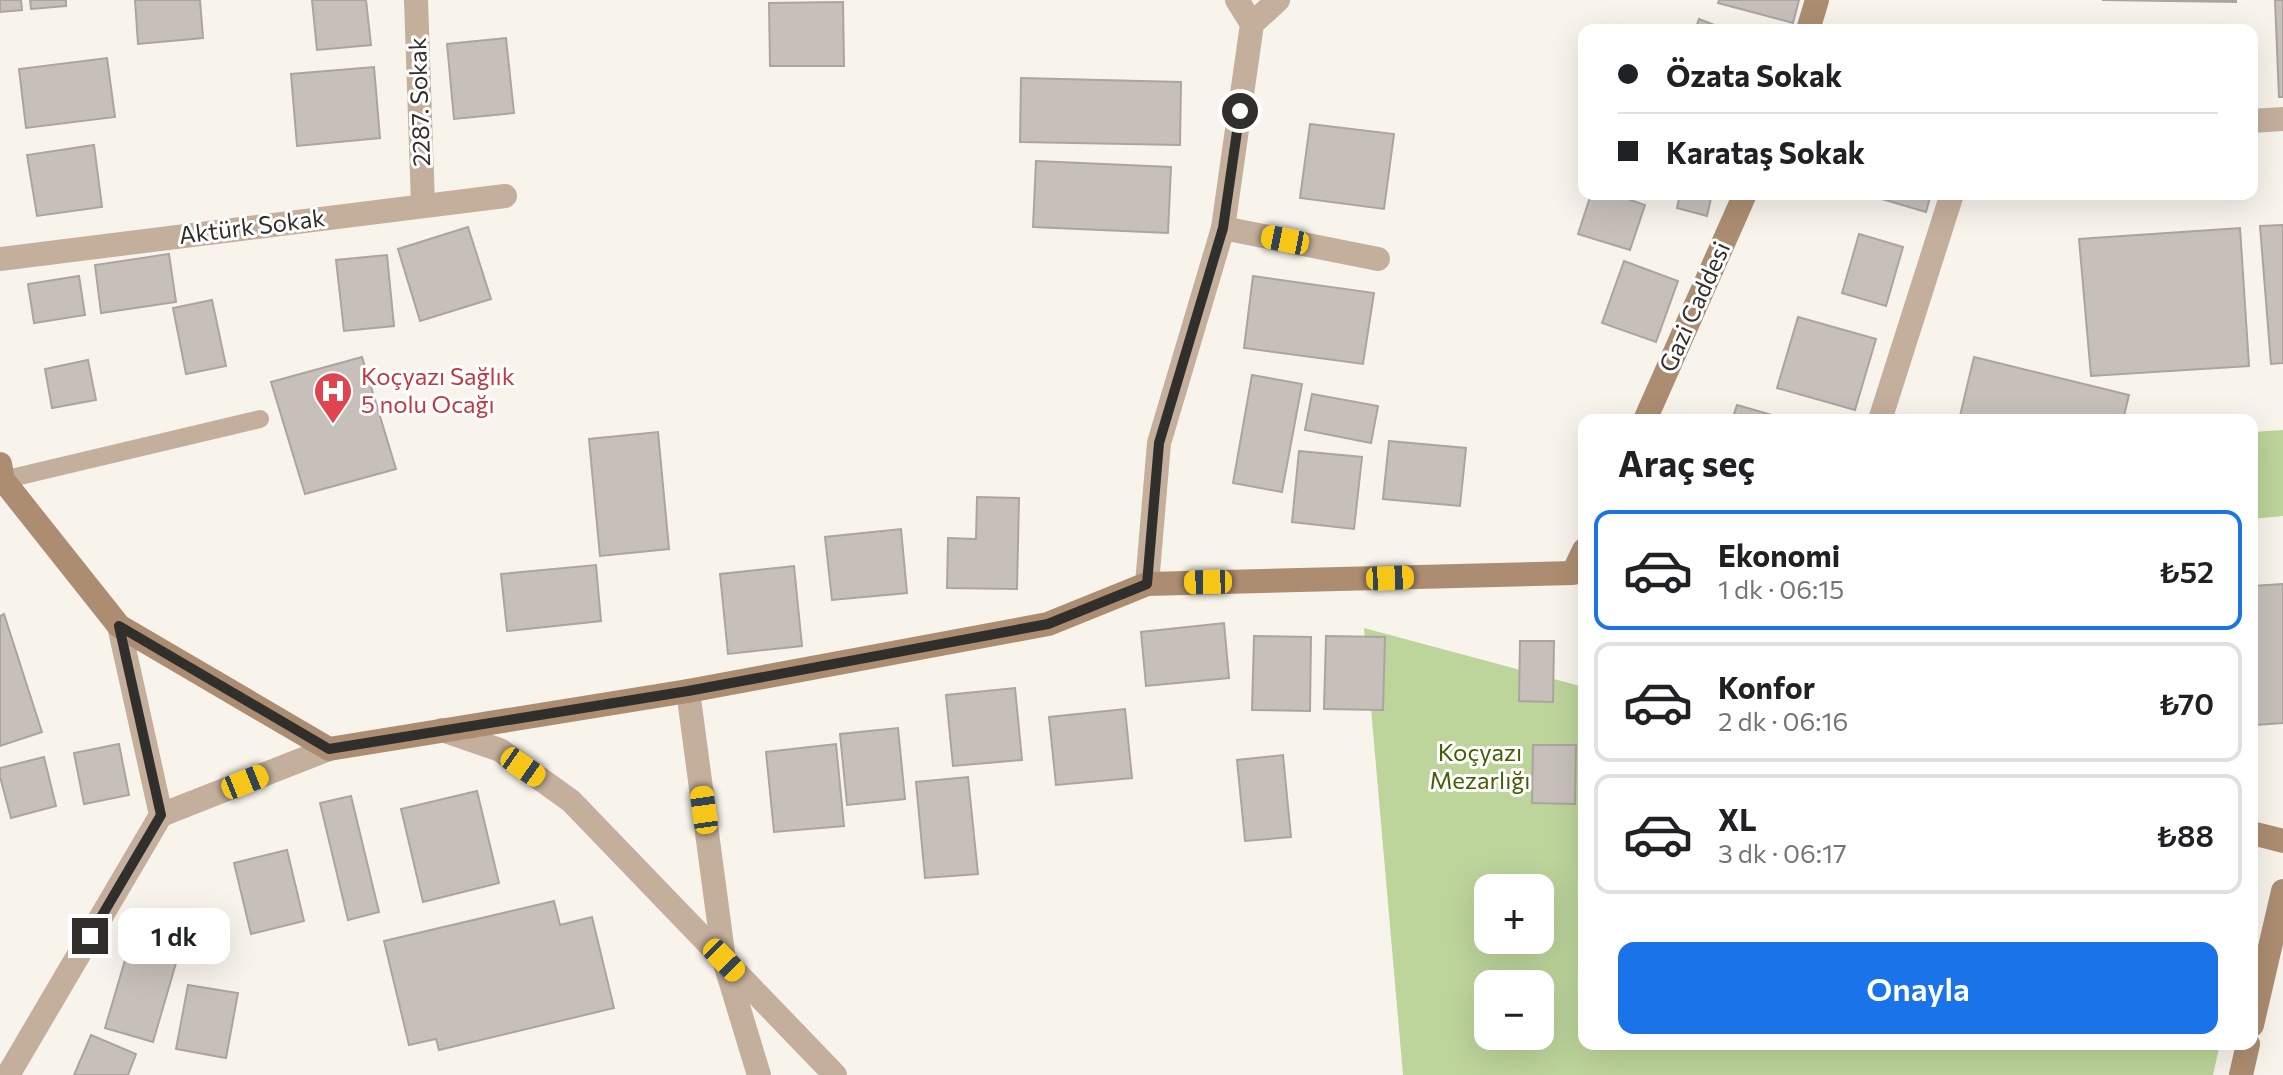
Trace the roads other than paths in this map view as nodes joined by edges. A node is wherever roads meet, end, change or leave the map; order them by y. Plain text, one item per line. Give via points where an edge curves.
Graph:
1 (416, 0) edge
2 (1237, 0) edge
3 (1278, 0) edge
4 (1817, 0) edge
5 (1252, 24) junction
6 (1810, 24) edge
7 (2283, 119) edge
8 (2258, 121) edge
9 (505, 196) dead end
10 (1742, 200) edge
11 (1950, 200) edge
12 (423, 205) junction
13 (1223, 228) junction
14 (0, 259) edge
15 (1378, 259) dead end
16 (1648, 414) edge
17 (1882, 414) edge
18 (260, 419) dead end
19 (1, 475) edge
20 (1578, 577) edge
21 (1147, 584) junction
22 (119, 626) junction
23 (688, 691) junction
24 (442, 730) junction
25 (329, 749) junction
26 (161, 815) junction
27 (2258, 835) edge
28 (2283, 841) edge
29 (2283, 891) edge
30 (724, 960) junction
31 (2258, 999) edge
32 (2247, 1050) edge
33 (8, 1075) edge
34 (759, 1075) edge
35 (835, 1075) edge
36 (2241, 1075) edge

1 - 12 street, 2287. Sokak
2 - 5 street
3 - 5 street
4 - 6 street
5 - 13 street
7 - 8 street
9 - 12 street, Aktürk Sokak
10 - 16 street, Gazi Caddesi
11 - 17 street
12 - 14 street, Aktürk Sokak
13 - 15 street
13 - 21 street via 1159,443
18 - 19 lane
19 - 22 street
20 - 21 street
21 - 23 street via 1048,624
22 - 25 street
22 - 26 street
23 - 24 street
23 - 30 street
24 - 25 street
24 - 30 street via 500,750 571,801
25 - 26 street
26 - 33 street
27 - 28 street
29 - 31 street
30 - 34 street
30 - 35 street
32 - 36 street

